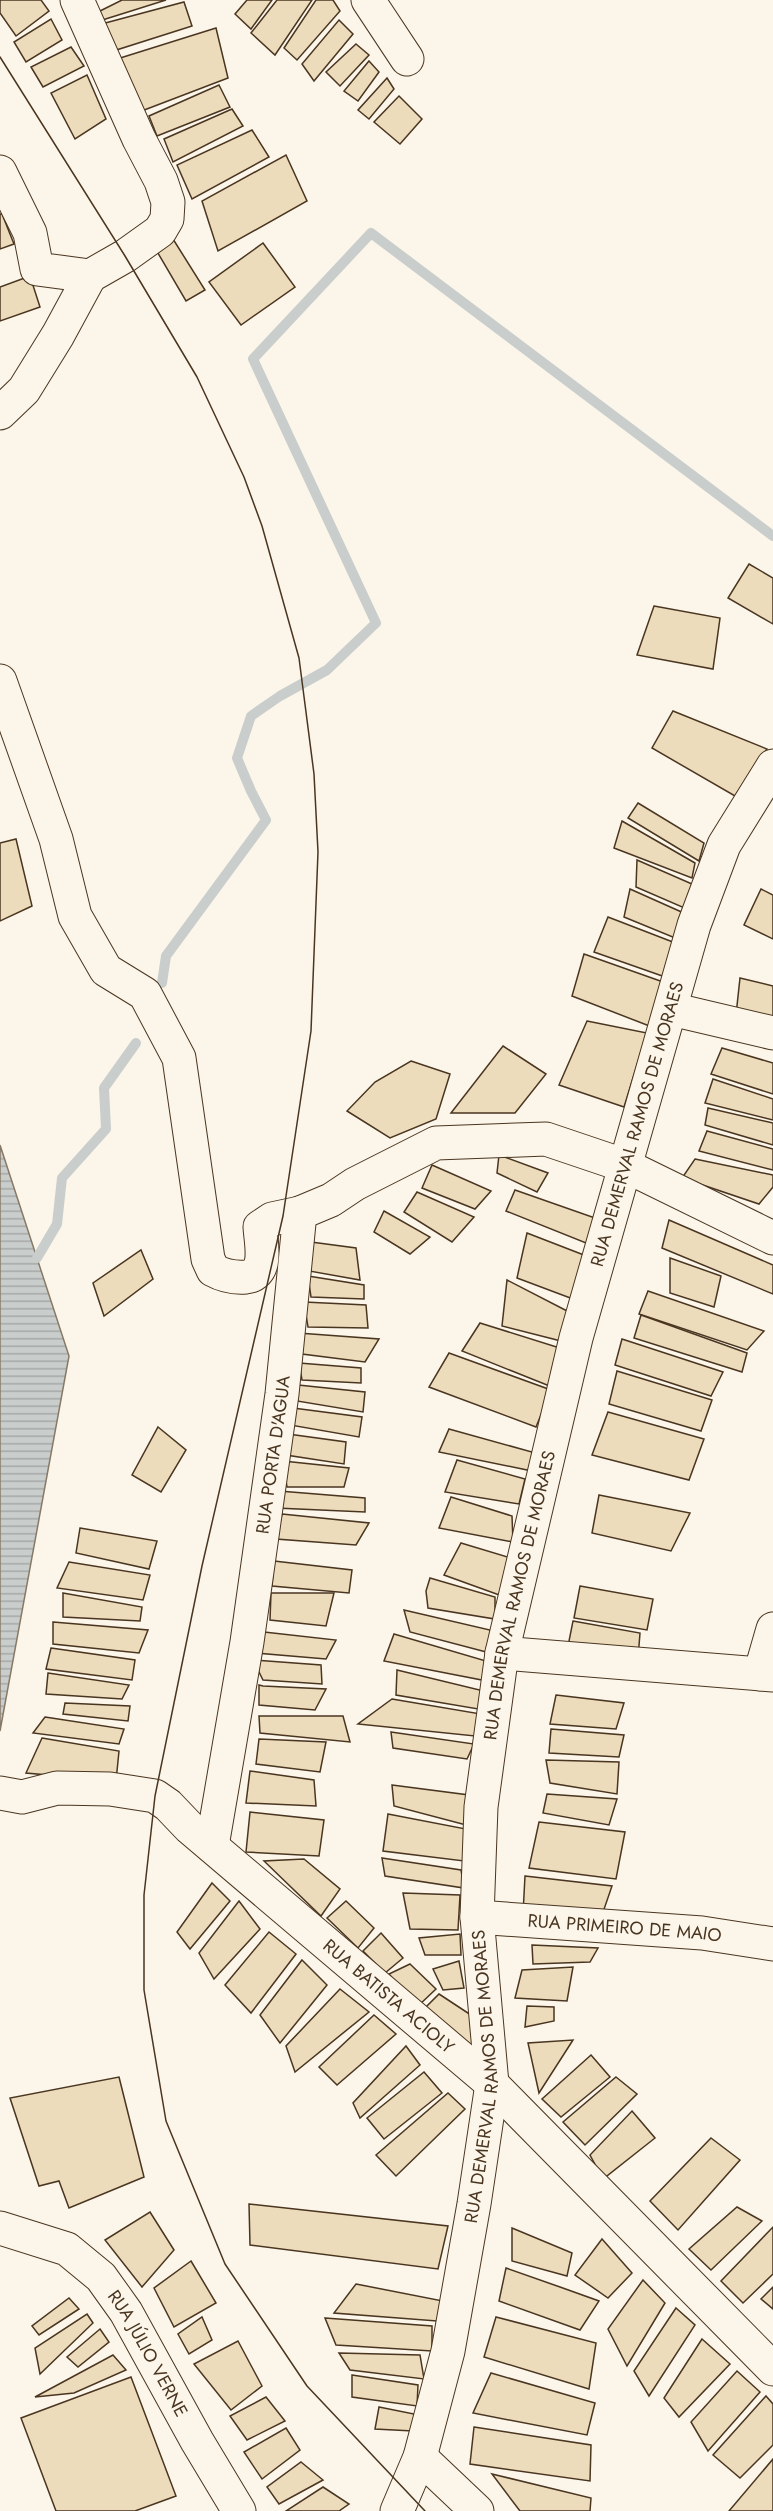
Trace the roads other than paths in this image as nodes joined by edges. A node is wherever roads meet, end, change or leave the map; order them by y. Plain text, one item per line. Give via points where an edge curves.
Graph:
1 (77, 0) edge
2 (368, 0) edge
3 (407, 59) dead end
4 (0, 172) edge
5 (90, 276) junction
6 (0, 413) edge
7 (0, 681) edge
8 (773, 766) edge
9 (671, 1009) junction
10 (773, 1033) edge
11 (626, 1166) junction
12 (300, 1213) junction
13 (773, 1238) edge
14 (773, 1629) edge
15 (502, 1653) junction
16 (767, 1675) edge
17 (0, 1793) edge
18 (212, 1846) junction
19 (477, 1917) junction
20 (773, 1944) edge
21 (492, 2084) junction
22 (10, 2230) edge
23 (773, 2369) edge
24 (420, 2457) junction
25 (239, 2511) edge
26 (397, 2511) edge
27 (477, 2511) edge

1 - 5 street via 168,202 167,219 160,231
2 - 3 street
4 - 5 street via 30,233 38,269
5 - 6 street via 24,390
7 - 12 street via 56,839 75,916 106,970 145,994 178,1058 208,1259 213,1270 237,1278 253,1276 262,1264 260,1227 272,1219
8 - 9 street, RUA DEMERVAL RAMOS DE MORAES via 724,845 694,925
9 - 10 street
9 - 11 street, RUA DEMERVAL RAMOS DE MORAES
11 - 12 street via 546,1139 436,1143
11 - 13 street
11 - 15 street, RUA DEMERVAL RAMOS DE MORAES via 576,1338
12 - 18 street, RUA PORTA D'AGUA via 282,1394 247,1642
14 - 16 street
15 - 16 street
15 - 19 street, RUA DEMERVAL RAMOS DE MORAES via 481,1808
17 - 18 street, RUA BATISTA ACIOLY via 22,1797 57,1788 110,1789 155,1796
18 - 21 street, RUA BATISTA ACIOLY
19 - 20 street, RUA PRIMEIRO DE MAIO via 702,1933
19 - 21 street, RUA DEMERVAL RAMOS DE MORAES
21 - 23 street, RUA BATISTA ACIOLY
21 - 24 street, RUA DEMERVAL RAMOS DE MORAES via 448,2351
22 - 25 street, RUA JÚLIO VERNE via 67,2249 101,2277 126,2312
24 - 26 street, RUA DEMERVAL RAMOS DE MORAES
24 - 27 street

